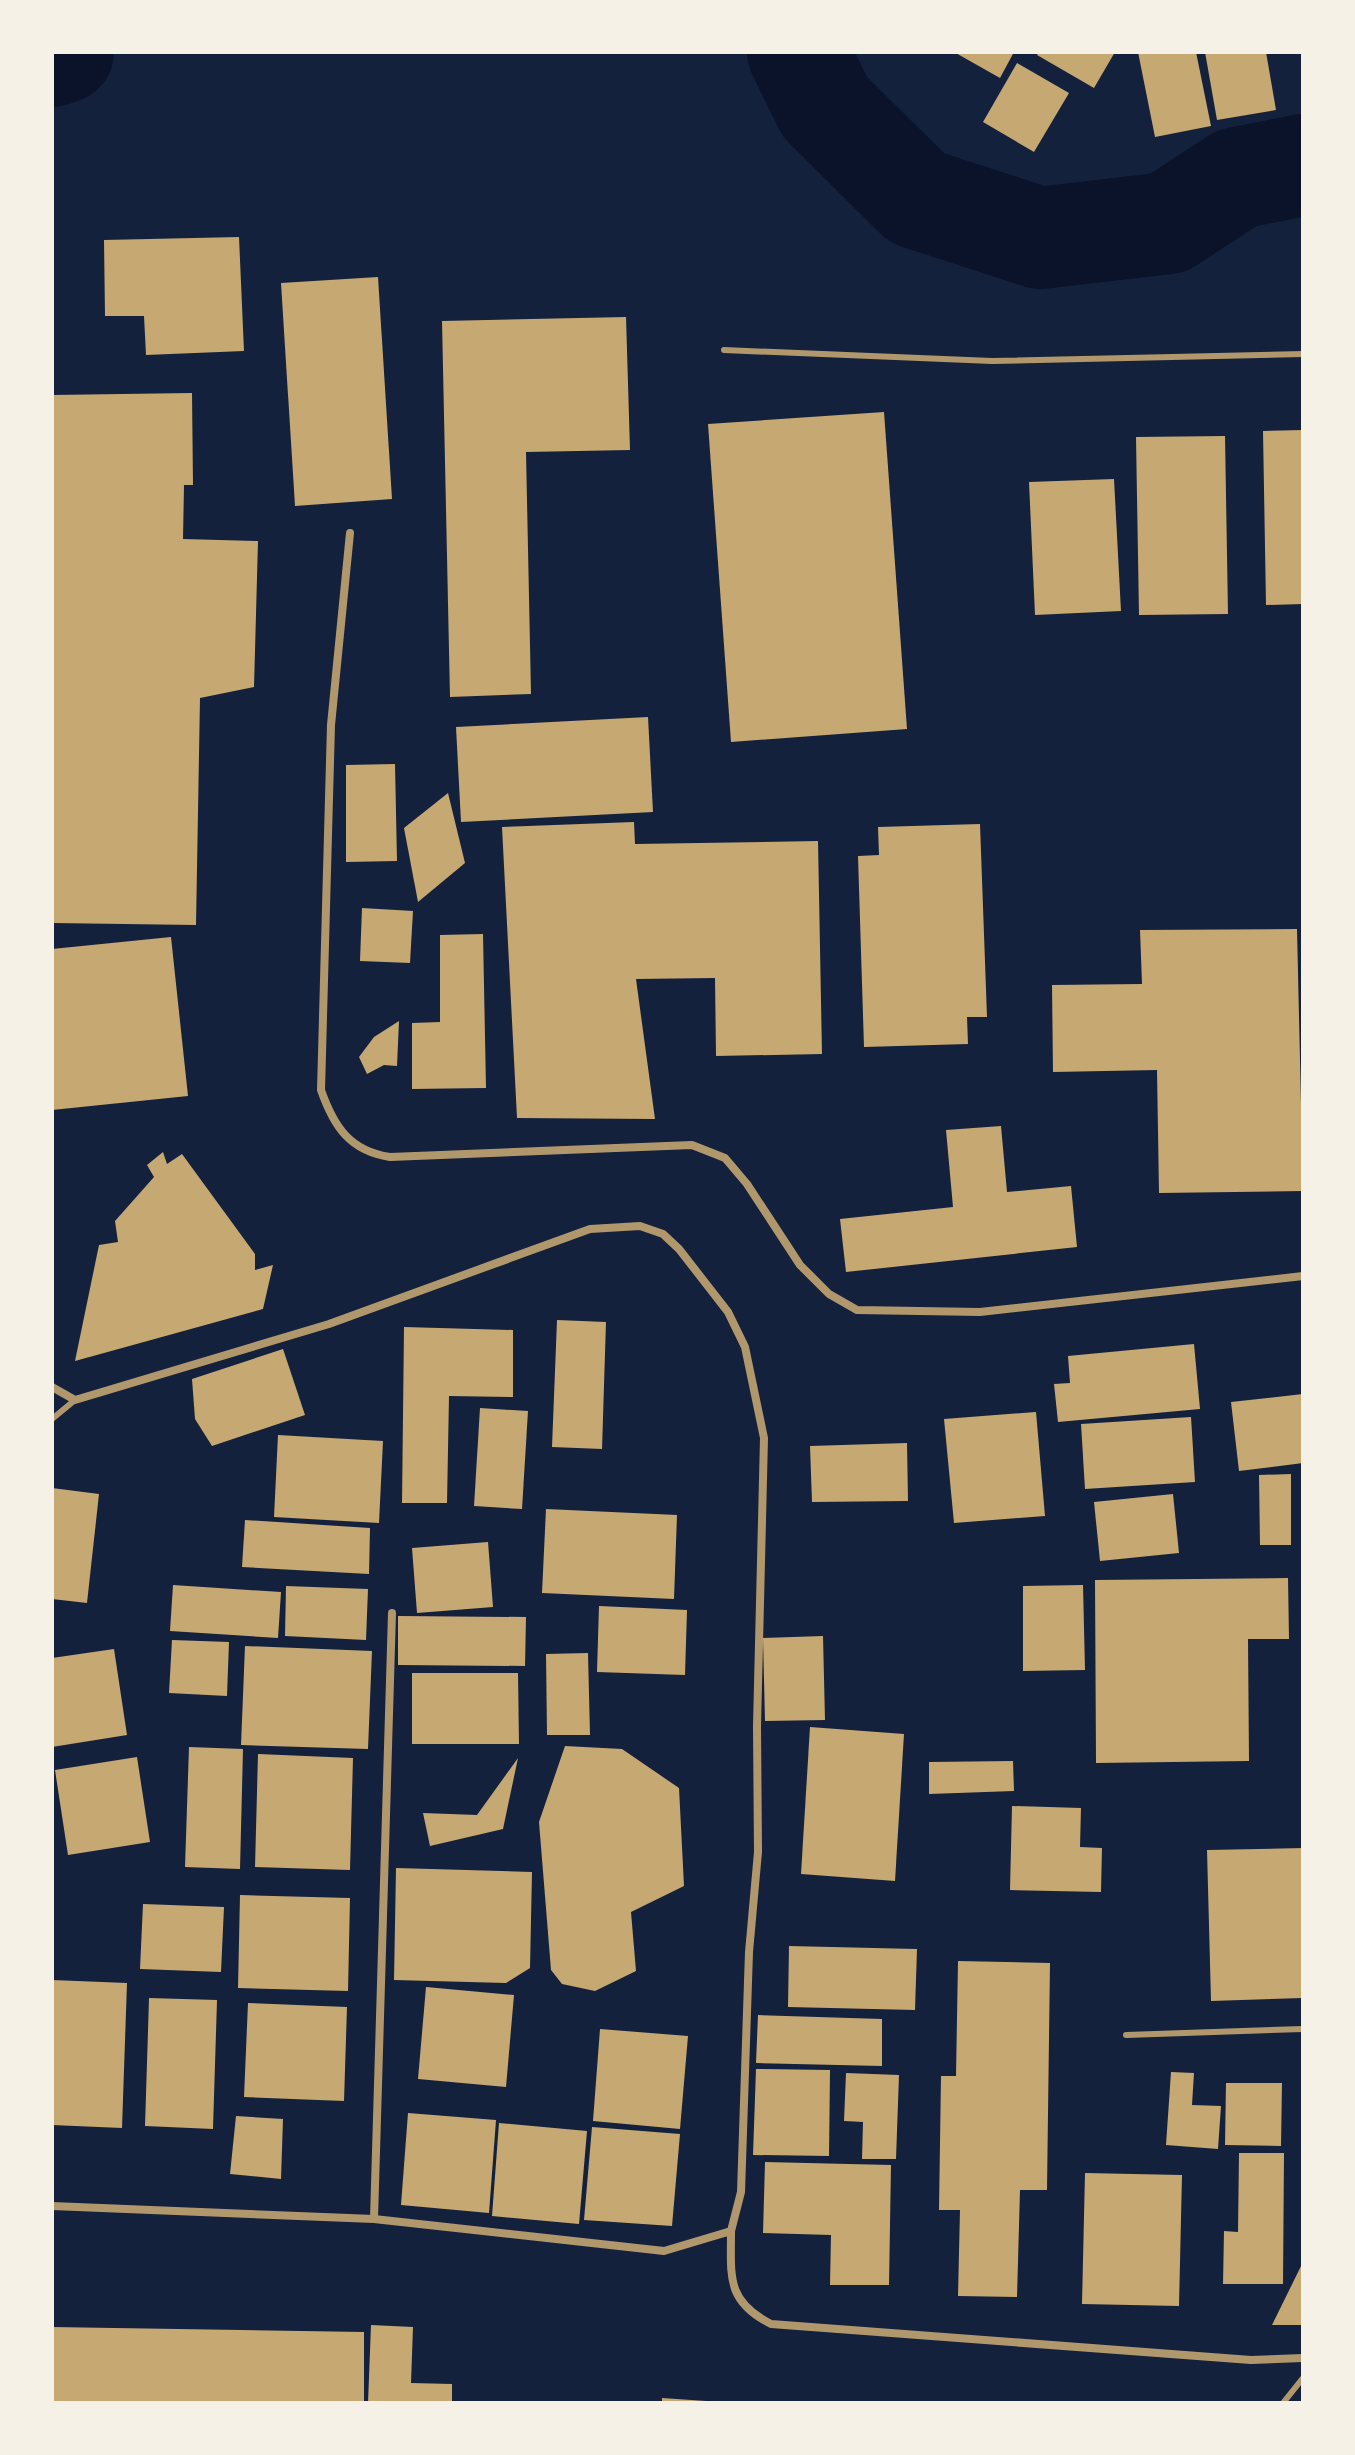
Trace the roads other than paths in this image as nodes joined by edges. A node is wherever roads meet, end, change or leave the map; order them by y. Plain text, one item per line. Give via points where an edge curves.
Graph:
1 (724, 350) dead end
2 (1303, 354) edge
3 (350, 533) dead end
4 (1303, 1276) edge
5 (52, 1387) edge
6 (75, 1400) junction
7 (52, 1419) edge
8 (392, 1613) dead end
9 (1303, 2029) edge
10 (1126, 2035) dead end
11 (52, 2206) edge
12 (374, 2219) junction
13 (731, 2231) junction
14 (1303, 2358) edge
15 (1303, 2378) edge
16 (1283, 2403) edge

1 - 2 lane via 992,361
3 - 4 street via 331,725 321,1090 332,1121 354,1143 370,1154 390,1157 692,1145 725,1158 800,1265 829,1294 857,1310 980,1312
5 - 6 street
6 - 7 lane
6 - 13 street via 329,1324 590,1229 640,1226 663,1234 702,1278 728,1312 745,1347 764,1438 758,1852 741,2192
8 - 12 street
9 - 10 lane
11 - 12 street
12 - 13 street via 664,2251
13 - 14 street via 732,2287 749,2313 771,2324 1251,2360
15 - 16 lane

